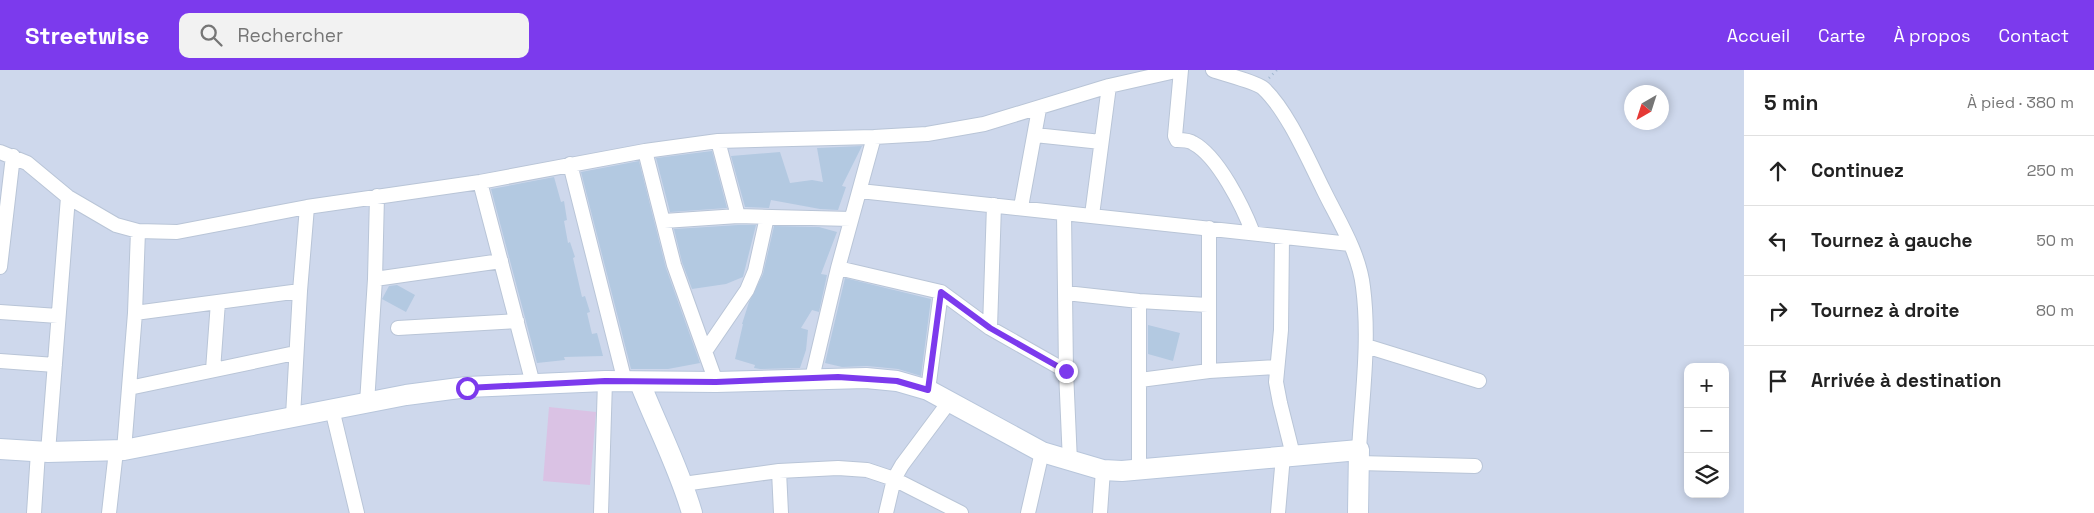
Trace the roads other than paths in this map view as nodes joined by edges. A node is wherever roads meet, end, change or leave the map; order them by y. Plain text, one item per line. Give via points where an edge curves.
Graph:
1 (1181, 70) edge
2 (1213, 70) edge
3 (1109, 86) junction
4 (1039, 109) junction
5 (1035, 134) junction
6 (874, 138) junction
7 (718, 141) junction
8 (1101, 142) junction
9 (645, 151) junction
10 (7, 154) edge
11 (570, 164) junction
12 (480, 182) junction
13 (860, 191) junction
14 (377, 196) junction
15 (68, 197) junction
16 (994, 205) junction
17 (307, 207) junction
18 (1020, 207) junction
19 (1064, 213) junction
20 (1092, 215) junction
21 (738, 216) junction
22 (767, 217) junction
23 (851, 219) junction
24 (664, 221) junction
25 (1209, 228) junction
26 (138, 231) junction
27 (1253, 234) junction
28 (1282, 237) junction
29 (1, 241) edge
30 (1350, 244) junction
31 (502, 261) junction
32 (0, 267) edge
33 (838, 268) junction
34 (374, 279) junction
35 (300, 291) junction
36 (941, 292) junction
37 (1066, 293) junction
38 (1139, 301) junction
39 (218, 302) junction
40 (1208, 305) junction
41 (0, 312) edge
42 (135, 313) junction
43 (58, 316) junction
44 (517, 321) junction
45 (398, 328) dead end
46 (990, 328) junction
47 (1366, 346) junction
48 (706, 350) junction
49 (296, 353) junction
50 (0, 360) edge
51 (55, 365) junction
52 (1277, 368) junction
53 (213, 370) junction
54 (1066, 371) junction
55 (1209, 371) junction
56 (812, 378) junction
57 (1140, 380) junction
58 (1479, 381) dead end
59 (623, 382) junction
60 (716, 382) junction
61 (533, 384) junction
62 (129, 388) junction
63 (928, 390) junction
64 (949, 402) junction
65 (367, 403) junction
66 (332, 410) junction
67 (293, 416) junction
68 (0, 449) edge
69 (120, 450) junction
70 (43, 452) junction
71 (1042, 452) junction
72 (1288, 455) junction
73 (1359, 457) junction
74 (1070, 462) junction
75 (1475, 466) dead end
76 (1139, 469) junction
77 (1103, 470) junction
78 (780, 471) junction
79 (894, 479) junction
80 (683, 484) junction
81 (946, 509) edge
82 (34, 513) edge
83 (109, 513) edge
84 (357, 513) edge
85 (601, 513) edge
86 (692, 513) edge
87 (781, 513) edge
88 (886, 513) edge
89 (961, 513) edge
90 (1028, 513) edge
91 (1100, 513) edge
92 (1278, 513) edge
93 (1358, 513) edge

1 - 3 street
1 - 27 street via 1175,136 1177,140 1192,142 1210,155 1244,208
2 - 30 street via 1262,86 1280,109 1306,155
3 - 4 street
3 - 8 street
4 - 5 street
4 - 6 street via 984,124 927,134
5 - 8 street
5 - 18 street
6 - 7 street
6 - 13 street
7 - 9 street
7 - 21 street
8 - 20 street
9 - 11 street
9 - 24 street
10 - 15 street via 27,163
10 - 29 street
11 - 12 street
11 - 59 street
12 - 14 street
12 - 31 street
13 - 16 street
13 - 23 street
14 - 17 street
14 - 34 street
15 - 26 street via 116,225
15 - 43 street
16 - 18 street
16 - 46 street
17 - 26 street via 177,232
17 - 35 street
18 - 19 street
19 - 20 street
19 - 37 street
20 - 25 street
21 - 22 street
21 - 24 street
22 - 23 street
22 - 48 street via 755,271 747,290
23 - 33 street
24 - 48 street via 674,265
25 - 27 street
25 - 40 street
26 - 42 street
27 - 28 street
28 - 30 street
28 - 52 street via 1281,330
29 - 32 street
30 - 47 street via 1363,286
31 - 34 street
31 - 44 street
33 - 36 street
33 - 56 street
34 - 65 street
35 - 39 street
35 - 49 street
36 - 46 street
36 - 63 street
37 - 38 street
37 - 54 street
38 - 40 street
38 - 57 street
39 - 42 street
39 - 53 street
40 - 55 street
41 - 43 street
42 - 62 street
43 - 51 street
44 - 45 street
44 - 61 street
46 - 54 street
47 - 58 street
47 - 73 street
48 - 60 street
49 - 53 street
49 - 67 street
50 - 51 street
51 - 70 street
52 - 55 street
52 - 72 street via 1276,382
53 - 62 street
54 - 74 street
55 - 57 street
56 - 60 street
56 - 63 street via 897,381
57 - 76 street
59 - 60 street
59 - 61 street
59 - 80 street
59 - 85 street
61 - 65 street via 458,388
62 - 69 street
63 - 64 street
64 - 71 street
64 - 79 street
65 - 66 street
66 - 67 street
66 - 84 street
67 - 69 street
68 - 70 street
69 - 70 street
69 - 83 street
70 - 82 street
71 - 74 street
71 - 90 street
72 - 73 street
72 - 76 street
72 - 92 street
73 - 75 street
73 - 93 street
74 - 77 street
76 - 77 street
77 - 91 street
78 - 79 street via 867,470
78 - 80 street
78 - 87 street
79 - 81 street
79 - 88 street
80 - 86 street
81 - 89 street

